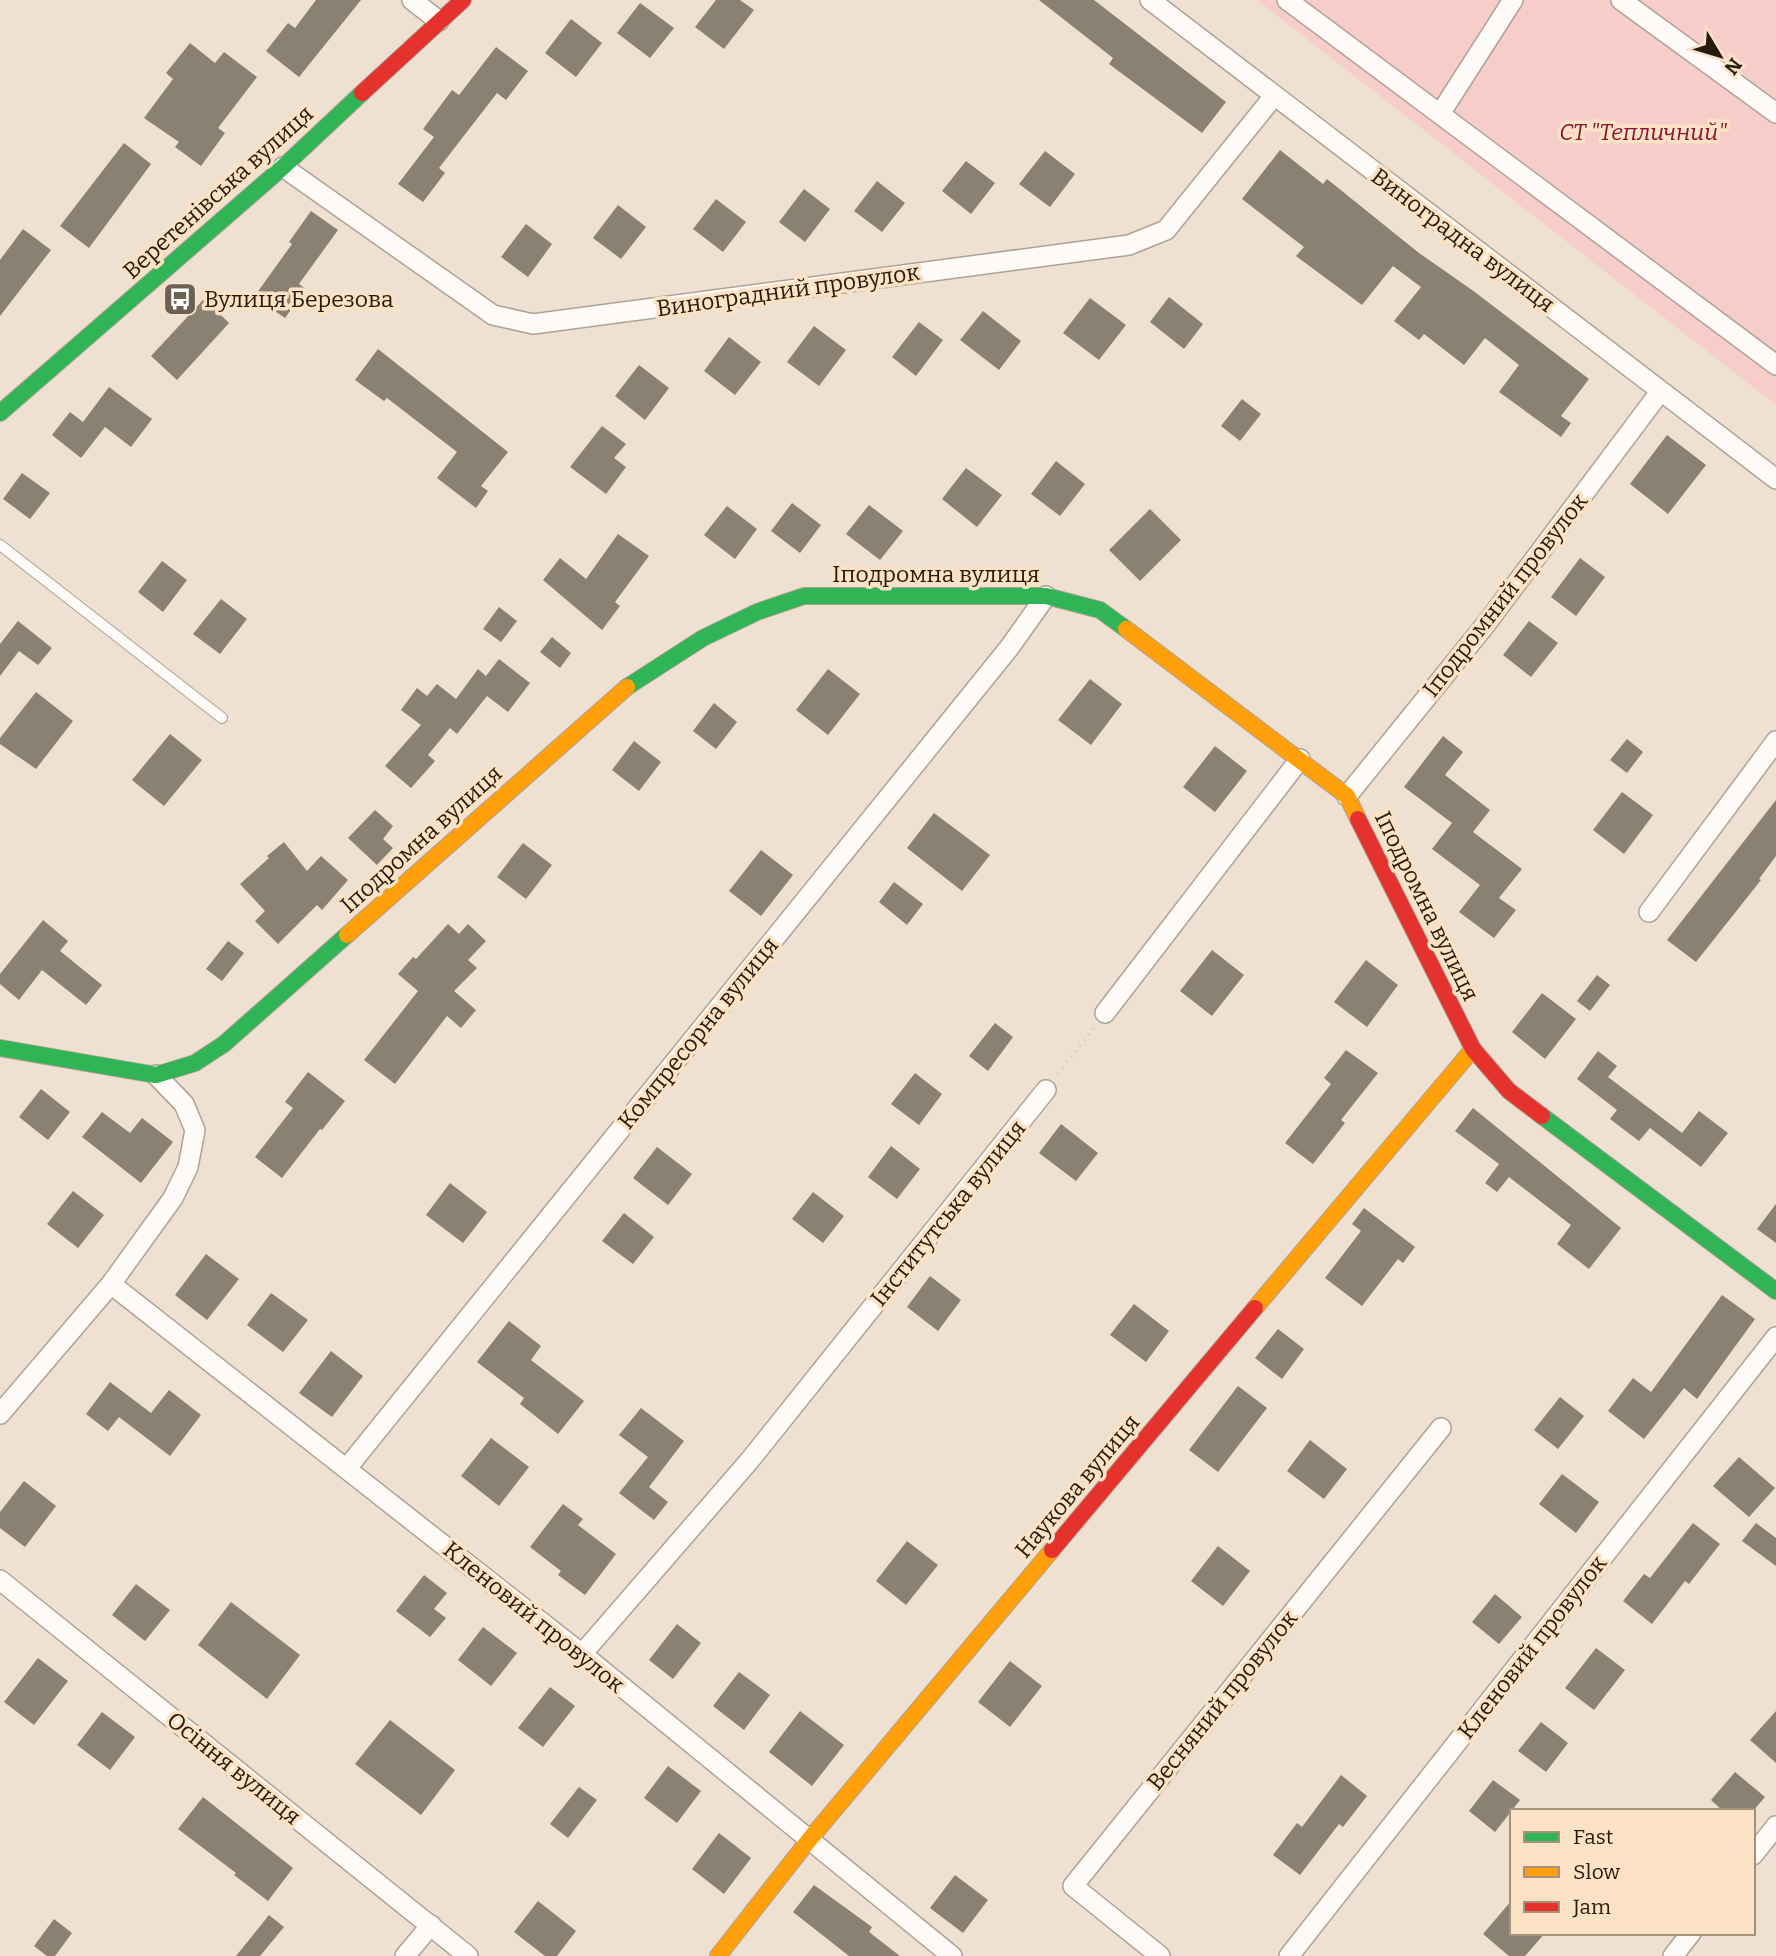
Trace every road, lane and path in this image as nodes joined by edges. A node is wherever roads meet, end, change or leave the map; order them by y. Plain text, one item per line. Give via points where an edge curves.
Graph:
1 (412, 0) edge
2 (463, 0) edge
3 (1150, 0) edge
4 (1287, 0) edge
5 (1513, 0) edge
6 (1621, 0) edge
7 (439, 21) junction
8 (1274, 96) junction
9 (1776, 113) edge
10 (1440, 114) junction
11 (283, 167) junction
12 (1776, 365) edge
13 (1660, 392) junction
14 (0, 413) edge
15 (1776, 479) edge
16 (0, 545) edge
17 (1046, 596) junction
18 (222, 718) dead end
19 (1776, 741) edge
20 (1300, 760) junction
21 (1347, 796) junction
22 (1649, 912) dead end
23 (1105, 1013) joint
24 (0, 1048) edge
25 (1473, 1049) junction
26 (156, 1075) junction
27 (1046, 1090) joint
28 (111, 1284) junction
29 (1776, 1291) edge
30 (1776, 1337) edge
31 (0, 1414) edge
32 (1441, 1428) dead end
33 (347, 1468) junction
34 (0, 1580) edge
35 (582, 1654) junction
36 (1776, 1826) edge
37 (809, 1840) junction
38 (1755, 1852) edge
39 (431, 1926) junction
40 (1690, 1935) edge
41 (405, 1956) edge
42 (468, 1956) edge
43 (719, 1956) edge
44 (952, 1956) edge
45 (1160, 1956) edge
46 (1289, 1956) edge
47 (1674, 1956) edge

1 - 7 street
2 - 7 street, Веретенівська вулиця
3 - 8 street, Виноградна вулиця
4 - 10 street
5 - 10 street
6 - 9 street
7 - 11 street, Веретенівська вулиця
8 - 11 street, Виноградний провулок via 1166,229 1129,245 533,324 493,315
8 - 13 street, Виноградна вулиця
10 - 12 street
11 - 14 street, Веретенівська вулиця
13 - 15 street, Виноградна вулиця
13 - 21 street, Іподромний провулок via 1486,624
16 - 18 lane
17 - 20 street, Іподромна вулиця via 1100,610
17 - 26 street, Іподромна вулиця via 804,596 703,638 635,680 224,1044 195,1063
17 - 33 street, Компресорна вулиця via 1009,648
19 - 22 street
20 - 21 street, Іподромна вулиця
20 - 23 street
21 - 25 street, Іподромна вулиця
23 - 27 path
24 - 26 street, Іподромна вулиця
25 - 29 street, Іподромна вулиця via 1509,1091
25 - 37 street, Наукова вулиця
26 - 28 street via 184,1104 195,1130 188,1167 173,1198
27 - 35 street, Інститутська вулиця via 750,1461
28 - 31 street
28 - 33 street, Кленовий провулок
30 - 46 street, Кленовий провулок
32 - 45 street, Весняний провулок via 1073,1886
33 - 35 street, Кленовий провулок
34 - 39 street, Осіння вулиця
35 - 37 street, Кленовий провулок
36 - 38 street
37 - 43 street, Наукова вулиця
37 - 44 street, Кленовий провулок
39 - 41 street
39 - 42 street, Осіння вулиця
40 - 47 street

